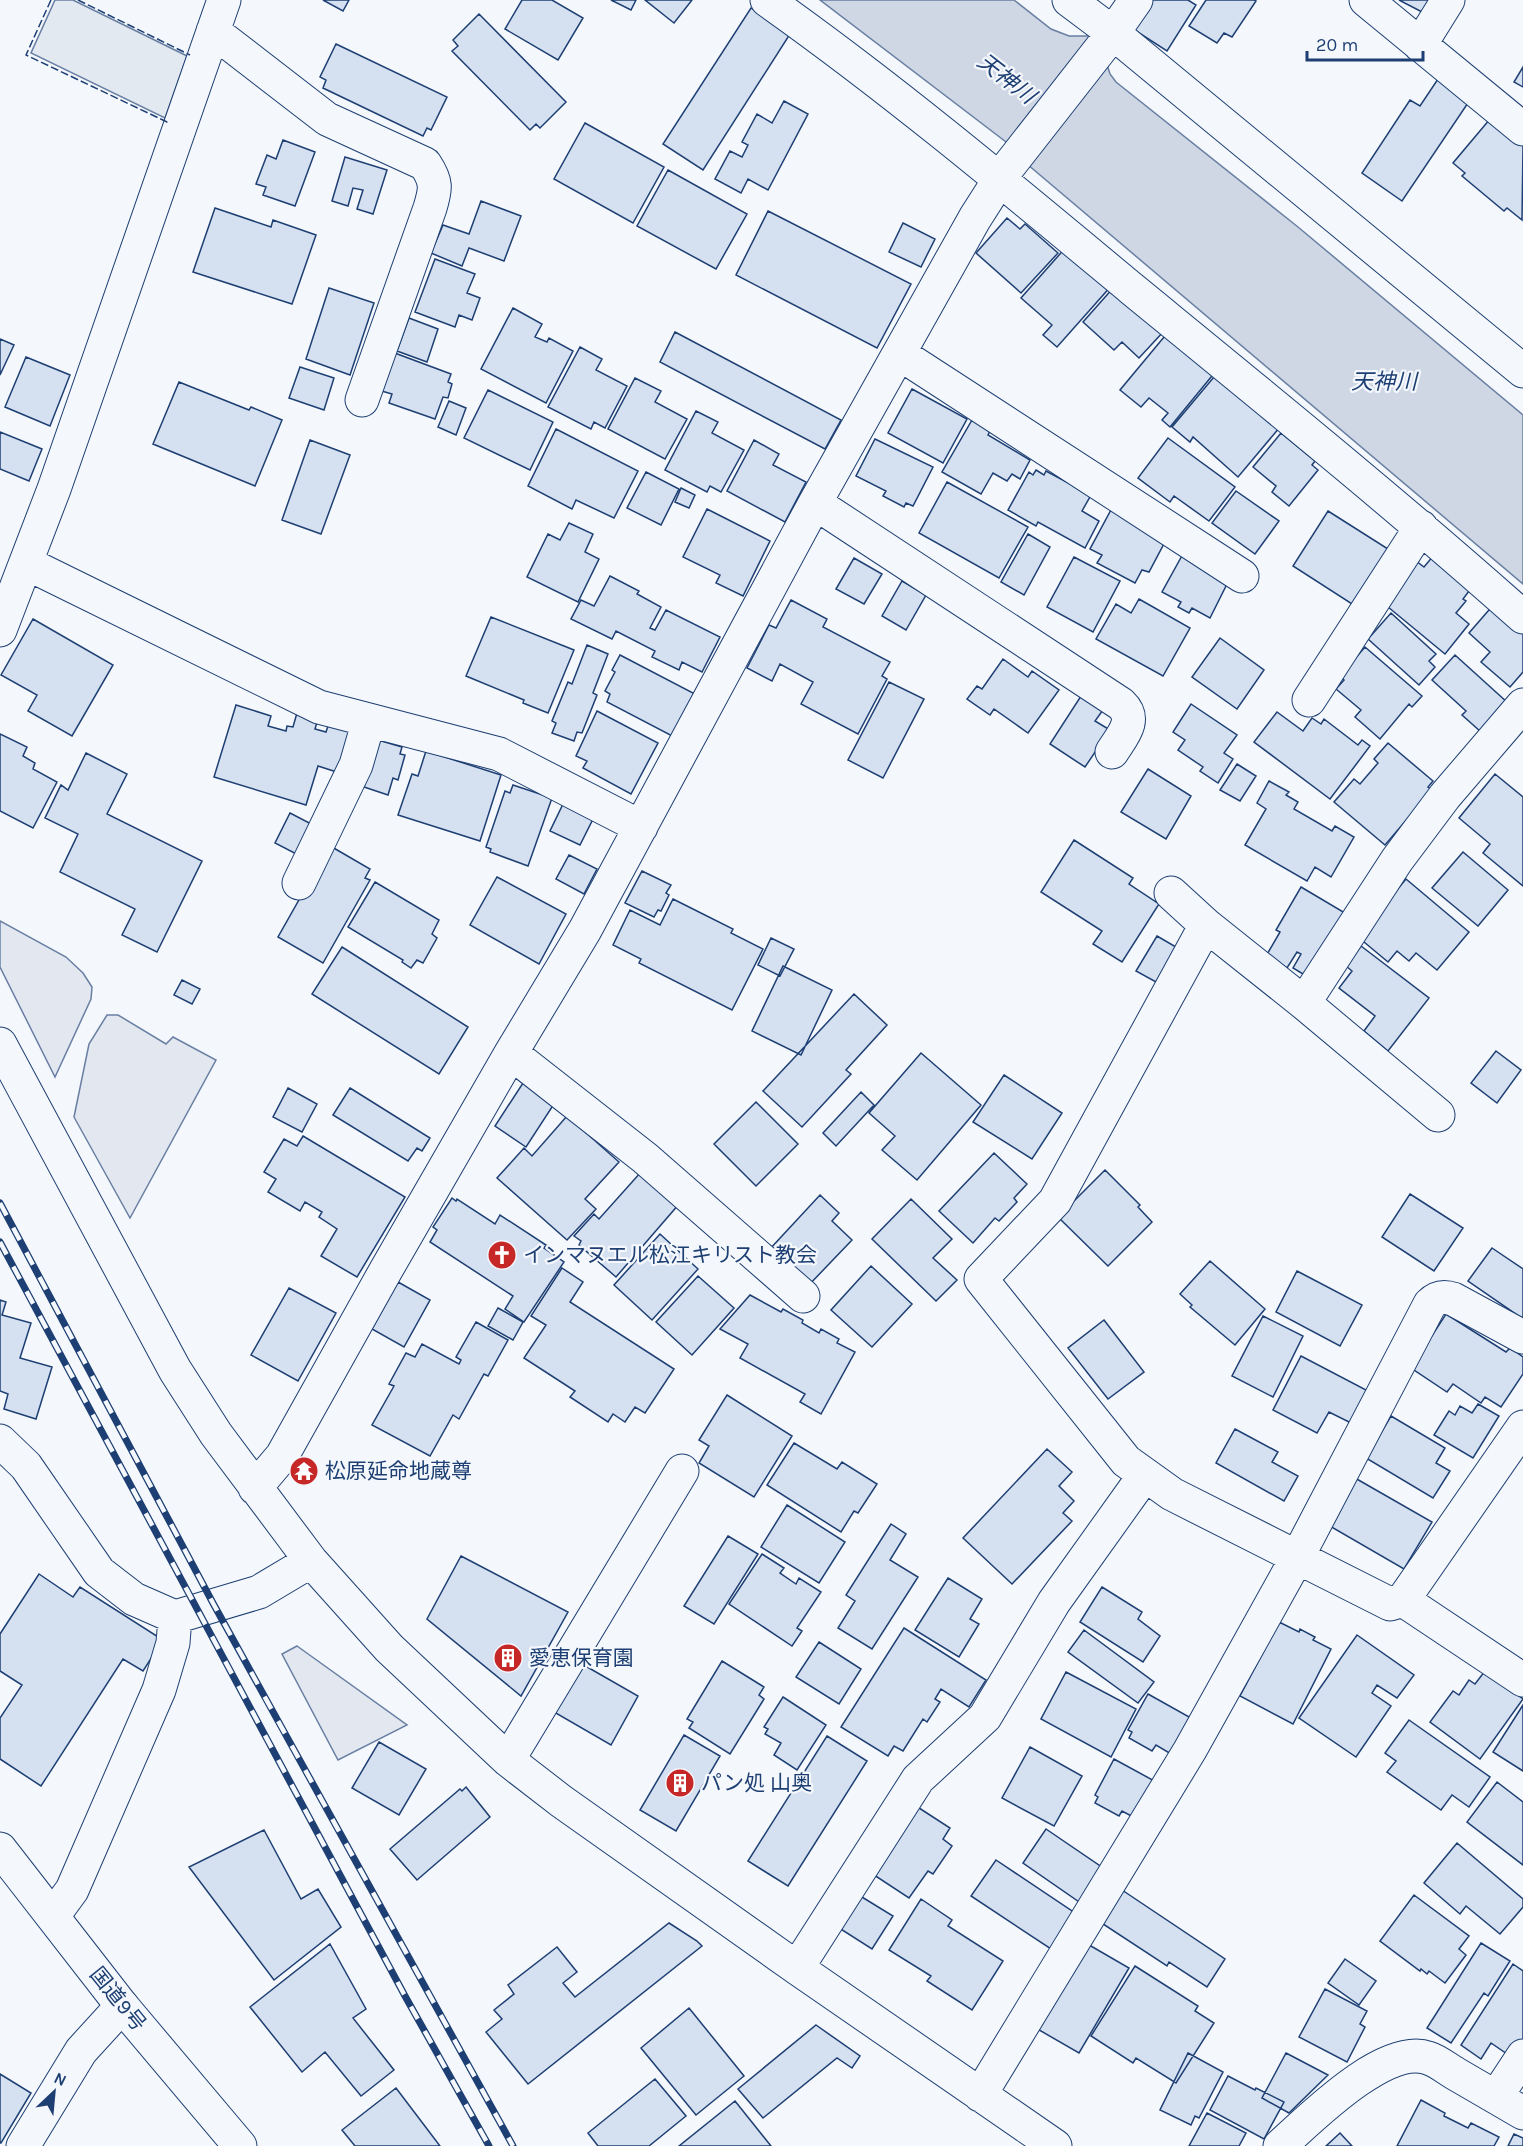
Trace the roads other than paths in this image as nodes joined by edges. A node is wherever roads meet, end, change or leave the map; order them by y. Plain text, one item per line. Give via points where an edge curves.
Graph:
1 (224, 0) edge
2 (767, 0) edge
3 (1069, 0) edge
4 (1136, 0) edge
5 (1366, 0) edge
6 (1448, 0) edge
7 (213, 31) junction
8 (1107, 40) junction
9 (1420, 45) junction
10 (1523, 129) edge
11 (1002, 175) junction
12 (900, 354) junction
13 (1523, 371) edge
14 (362, 400) dead end
15 (815, 503) junction
16 (1421, 527) junction
17 (26, 563) junction
18 (1242, 576) dead end
19 (1523, 617) edge
20 (0, 630) edge
21 (1309, 700) dead end
22 (1523, 705) edge
23 (369, 720) junction
24 (1112, 752) dead end
25 (641, 827) junction
26 (299, 882) dead end
27 (1171, 893) dead end
28 (1206, 925) junction
29 (1304, 1003) junction
30 (0, 1044) edge
31 (511, 1053) junction
32 (1438, 1115) dead end
33 (803, 1296) dead end
34 (1523, 1337) edge
35 (1523, 1427) edge
36 (0, 1441) edge
37 (682, 1471) dead end
38 (1144, 1476) junction
39 (255, 1488) junction
40 (1298, 1556) junction
41 (310, 1561) junction
42 (1403, 1600) junction
43 (175, 1617) junction
44 (1523, 1680) edge
45 (508, 1760) junction
46 (0, 1849) edge
47 (53, 1916) junction
48 (797, 1968) junction
49 (122, 2006) junction
50 (1523, 2056) edge
51 (980, 2095) junction
52 (1509, 2105) edge
53 (23, 2146) edge
54 (240, 2146) edge
55 (1055, 2146) edge
56 (1280, 2146) edge

1 - 7 main road
2 - 11 main road
3 - 8 main road
4 - 8 main road
5 - 9 main road
6 - 9 main road
7 - 14 main road via 327,119 425,164 434,177 430,208
7 - 17 main road
8 - 11 main road
8 - 13 main road
9 - 10 main road
11 - 12 main road
11 - 16 main road
12 - 15 main road
12 - 18 main road
15 - 24 main road via 1121,704 1127,710 1129,722
15 - 25 main road
16 - 19 main road
16 - 21 main road
17 - 20 main road
17 - 23 main road via 319,707
22 - 29 main road via 1445,796 1397,860
23 - 25 main road via 499,754
23 - 26 main road via 356,765
25 - 31 main road
27 - 28 main road
28 - 29 main road
28 - 38 main road via 1055,1201 981,1279 1126,1461
29 - 32 main road
30 - 39 main road via 175,1370
31 - 33 main road via 645,1158
31 - 39 main road via 282,1456
34 - 40 main road via 1453,1299 1434,1299
35 - 42 main road
36 - 43 main road via 26,1466 99,1572 134,1599
37 - 45 main road
38 - 40 main road via 1172,1494
38 - 48 main road via 1054,1602 985,1717 918,1779
39 - 41 main road
40 - 42 main road via 1390,1604
40 - 51 main road via 1190,1750
41 - 43 main road via 259,1592
41 - 45 main road via 389,1648
42 - 44 main road
43 - 47 main road via 173,1642 159,1690 72,1890
45 - 48 main road via 561,1802
46 - 47 main road, 国道9号
47 - 49 main road, 国道9号
48 - 51 main road
49 - 53 main road via 81,2051
49 - 54 main road, 国道9号
50 - 52 main road
51 - 55 main road
52 - 56 main road via 1428,2057 1408,2056 1371,2070

